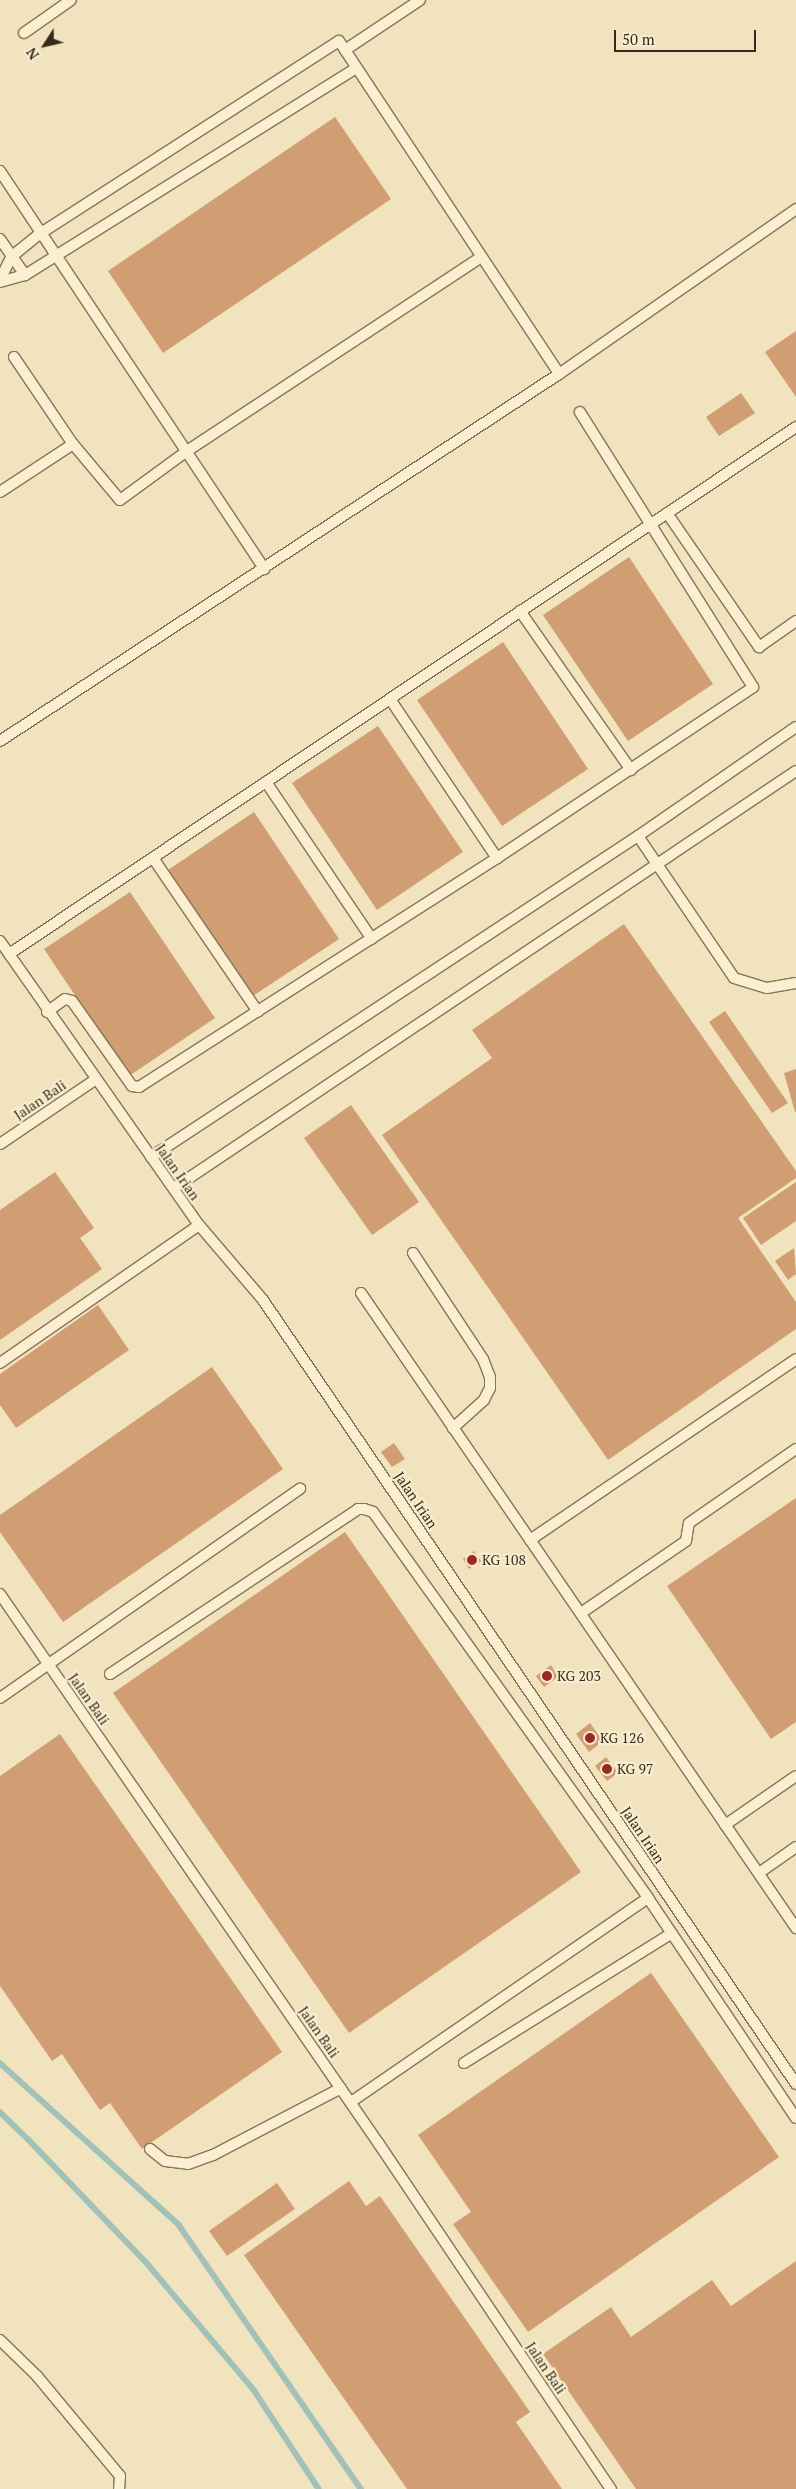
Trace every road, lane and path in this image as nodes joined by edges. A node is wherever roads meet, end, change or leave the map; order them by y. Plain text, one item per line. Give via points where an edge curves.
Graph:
1 (71, 0) edge
2 (420, 0) edge
3 (24, 33) dead end
4 (345, 50) junction
5 (356, 68) junction
6 (0, 171) edge
7 (796, 209) edge
8 (41, 233) junction
9 (0, 239) edge
10 (56, 256) junction
11 (12, 257) junction
12 (481, 257) junction
13 (25, 275) junction
14 (0, 282) edge
15 (14, 357) dead end
16 (559, 374) junction
17 (580, 412) dead end
18 (796, 427) edge
19 (73, 444) junction
20 (187, 451) junction
21 (0, 492) edge
22 (668, 513) junction
23 (649, 525) junction
24 (264, 569) junction
25 (520, 611) junction
26 (796, 621) edge
27 (390, 698) junction
28 (796, 727) edge
29 (0, 741) edge
30 (631, 770) junction
31 (796, 771) edge
32 (266, 782) junction
33 (638, 836) junction
34 (153, 858) junction
35 (497, 858) junction
36 (658, 864) junction
37 (372, 939) junction
38 (0, 941) edge
39 (9, 954) junction
40 (796, 983) edge
41 (47, 1012) junction
42 (258, 1012) junction
43 (95, 1080) junction
44 (0, 1144) edge
45 (151, 1157) junction
46 (174, 1188) junction
47 (199, 1225) junction
48 (413, 1252) dead end
49 (361, 1293) dead end
50 (796, 1359) edge
51 (0, 1363) edge
52 (453, 1428) junction
53 (796, 1449) edge
54 (300, 1489) dead end
55 (530, 1540) junction
56 (0, 1594) edge
57 (581, 1613) junction
58 (48, 1664) junction
59 (110, 1674) dead end
60 (0, 1698) edge
61 (796, 1776) edge
62 (725, 1825) junction
63 (796, 1847) edge
64 (759, 1873) junction
65 (648, 1898) junction
66 (796, 1928) edge
67 (672, 1933) junction
68 (464, 2063) dead end
69 (796, 2084) edge
70 (341, 2088) junction
71 (351, 2102) junction
72 (796, 2118) edge
73 (150, 2149) dead end
74 (0, 2340) edge
75 (119, 2489) edge
76 (611, 2489) edge

1 - 3 lane
2 - 4 lane
4 - 5 lane
4 - 8 lane via 338,41
5 - 10 lane
5 - 12 lane
6 - 8 lane
7 - 16 lane
8 - 10 lane
8 - 11 lane
9 - 11 lane
10 - 13 lane
10 - 20 lane
11 - 13 lane
11 - 14 lane
12 - 16 lane
12 - 20 lane
13 - 14 lane
15 - 19 lane
16 - 24 lane
17 - 23 lane
18 - 22 lane
19 - 20 lane via 120,500
19 - 21 lane
20 - 24 lane
22 - 23 lane
22 - 26 lane via 759,648
23 - 25 lane
23 - 30 lane via 753,687
24 - 29 lane
25 - 27 lane
25 - 30 lane
27 - 32 lane
27 - 35 lane
28 - 33 lane
30 - 35 lane
31 - 36 lane
32 - 34 lane
32 - 37 lane
33 - 36 lane
33 - 45 lane
34 - 39 lane
34 - 42 lane
35 - 37 lane
36 - 40 lane via 734,978 767,988
36 - 46 lane
37 - 42 lane
38 - 39 lane, Jalan Irian
39 - 41 lane, Jalan Irian
41 - 42 lane via 65,999 72,1001 132,1086 140,1087
41 - 43 lane, Jalan Irian
43 - 44 lane, Jalan Bali
43 - 45 lane, Jalan Irian
45 - 46 lane, Jalan Irian
46 - 47 lane, Jalan Irian
47 - 51 lane
47 - 69 lane, Jalan Irian via 263,1300
48 - 52 lane via 483,1360 490,1377 490,1388 484,1400
49 - 52 lane
50 - 55 lane
52 - 55 lane
53 - 57 lane via 690,1523 686,1541
54 - 58 lane
55 - 57 lane
56 - 58 lane, Jalan Bali
57 - 62 lane
58 - 60 lane
58 - 70 lane, Jalan Bali
59 - 65 lane via 364,1508 373,1512
61 - 62 lane
62 - 64 lane
63 - 64 lane
64 - 66 lane
65 - 67 lane
65 - 71 lane
67 - 68 lane
67 - 72 lane
70 - 71 lane, Jalan Bali
70 - 73 lane via 214,2155 188,2164 165,2161
71 - 76 lane, Jalan Bali
74 - 75 lane via 37,2376 120,2476

